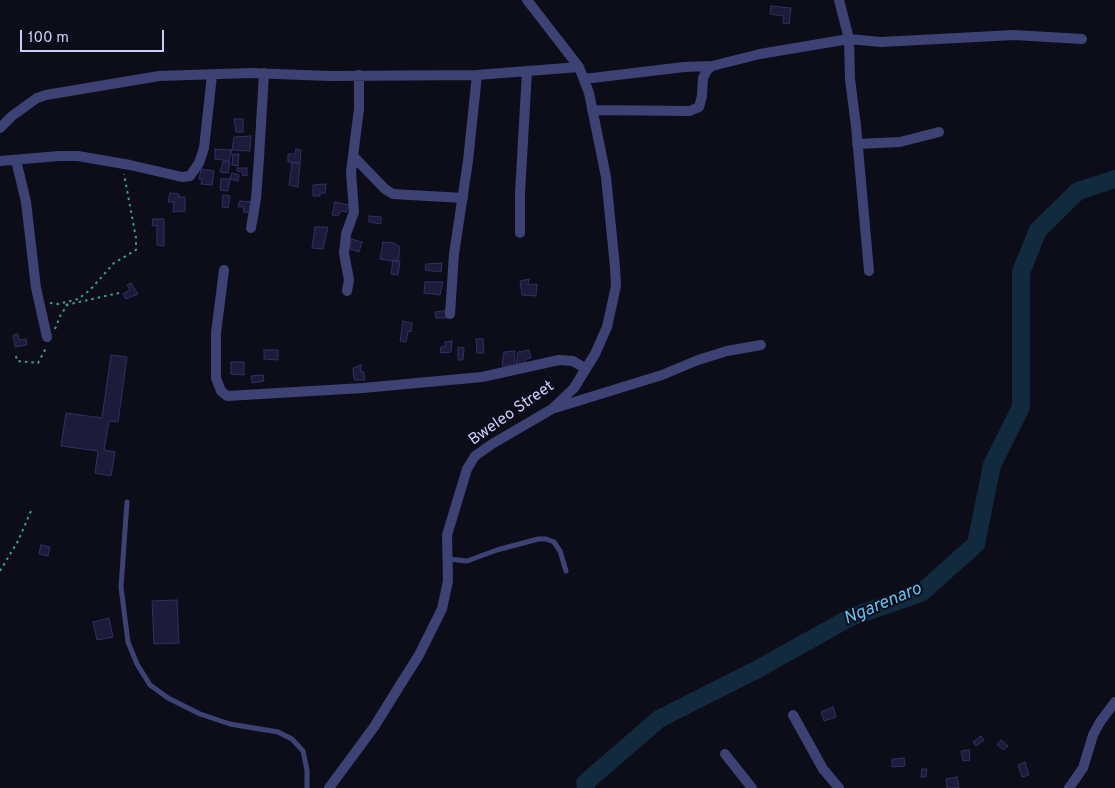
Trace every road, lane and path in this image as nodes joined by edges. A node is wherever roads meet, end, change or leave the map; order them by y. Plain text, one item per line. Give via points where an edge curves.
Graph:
1 (527, 0) edge
2 (839, 0) edge
3 (1082, 39) dead end
4 (848, 40) junction
5 (712, 66) junction
6 (578, 67) junction
7 (527, 71) junction
8 (264, 73) junction
9 (212, 75) junction
10 (359, 75) junction
11 (477, 75) junction
12 (584, 79) junction
13 (592, 110) junction
14 (0, 128) edge
15 (939, 132) dead end
16 (857, 144) junction
17 (354, 157) junction
18 (16, 160) junction
19 (0, 161) edge
20 (122, 164) junction
21 (463, 198) junction
22 (251, 228) dead end
23 (520, 233) dead end
24 (224, 270) dead end
25 (869, 271) dead end
26 (347, 291) dead end
27 (123, 292) dead end
28 (39, 302) junction
29 (66, 305) dead end
30 (450, 314) dead end
31 (47, 337) dead end
32 (761, 344) dead end
33 (586, 369) junction
34 (552, 409) junction
35 (127, 502) dead end
36 (31, 512) dead end
37 (448, 559) junction
38 (0, 571) edge
39 (566, 571) dead end
40 (1115, 702) edge
41 (793, 715) dead end
42 (725, 754) dead end
43 (307, 788) edge
44 (329, 788) edge
45 (752, 788) edge
46 (839, 788) edge
47 (1069, 788) edge

1 - 6 street, Bweleo Street
2 - 4 street
3 - 4 street via 1014,35 881,42
4 - 5 street via 760,54
4 - 16 street
5 - 12 street
5 - 13 street via 703,78 699,107 690,111
6 - 7 street
6 - 12 street, Bweleo Street
7 - 11 street
7 - 23 street
8 - 9 street
8 - 10 street
8 - 22 street via 256,199
9 - 14 street via 159,76 53,92 37,98
9 - 20 street via 204,148 190,176
10 - 11 street
10 - 17 street
11 - 21 street
12 - 13 street, Bweleo Street
13 - 33 street, Bweleo Street via 606,176 616,286 607,327
15 - 16 street via 900,142
16 - 25 street
17 - 21 street via 393,194
17 - 26 street via 351,172 354,212 346,234 344,253 349,280
18 - 19 street
18 - 20 street via 78,156
18 - 28 street via 26,202
20 - 28 path via 136,250 114,263 90,290 78,298 58,304
21 - 30 street via 454,254
24 - 33 street via 216,333 216,378 221,391 227,396 482,377 559,360 573,362
27 - 29 path
28 - 31 street
32 - 34 street via 727,351
33 - 34 street, Bweleo Street via 574,388
34 - 37 street, Bweleo Street via 475,456 467,469 447,535
35 - 43 lane via 121,587 128,642 150,685 192,710 230,724 278,732 292,739 303,751
36 - 38 path
37 - 39 lane via 467,561 497,550 546,539 554,542 560,551
37 - 44 street, Bweleo Street via 447,593 434,627 374,727
40 - 47 street via 1093,735 1083,768
41 - 46 street via 823,769
42 - 45 street

